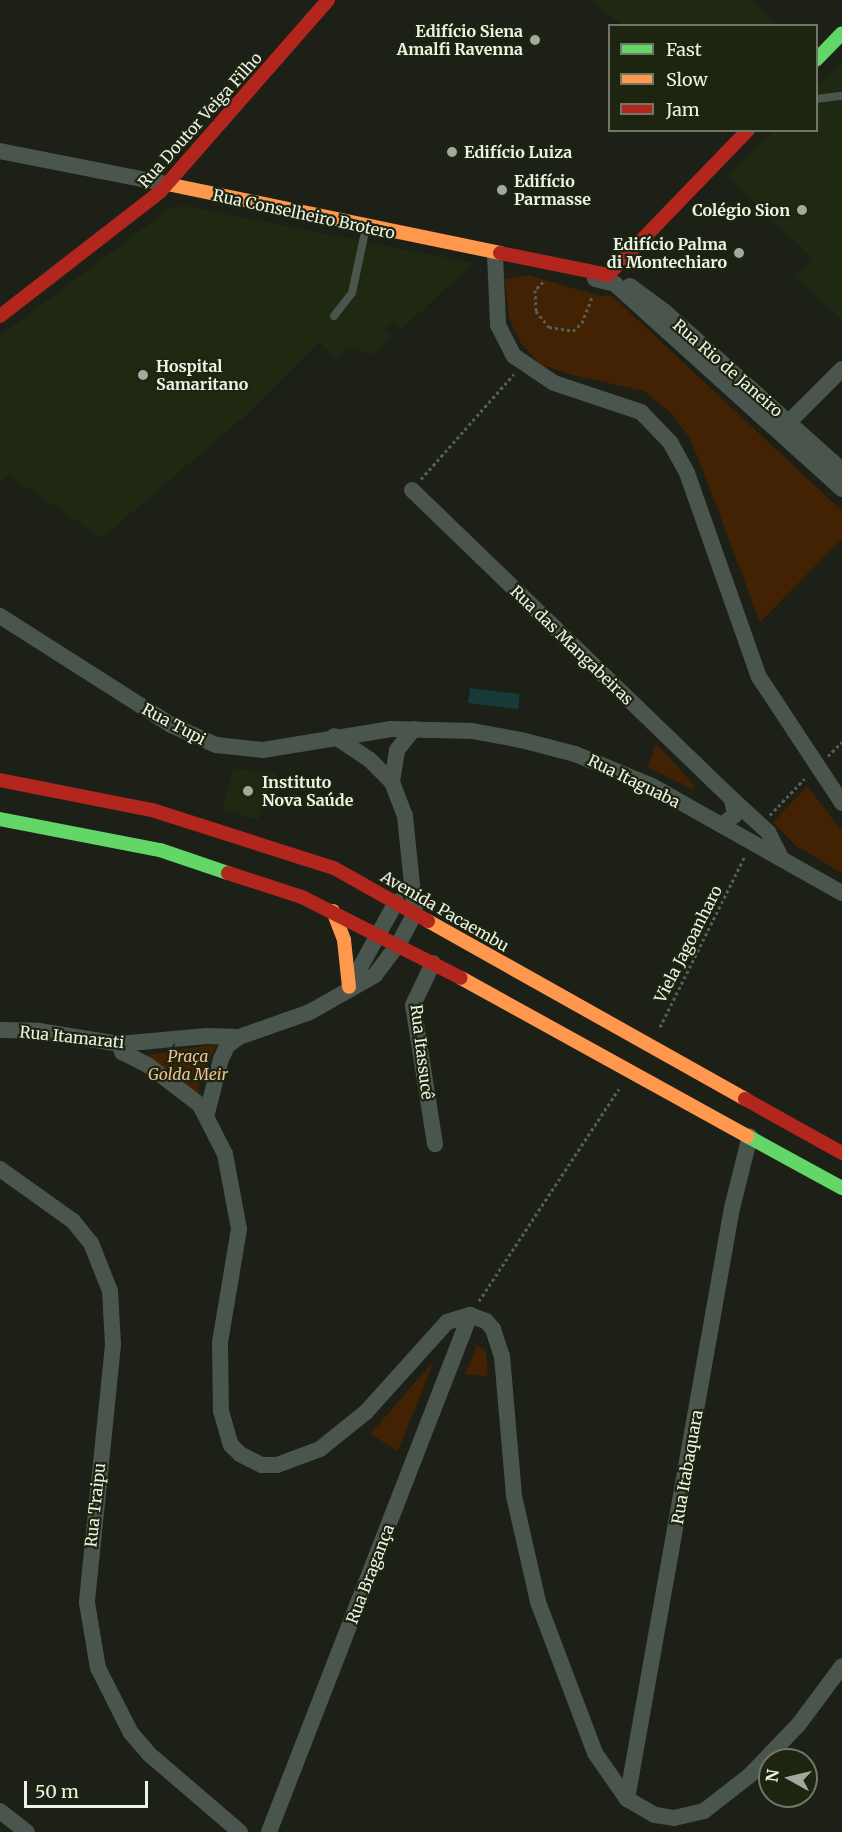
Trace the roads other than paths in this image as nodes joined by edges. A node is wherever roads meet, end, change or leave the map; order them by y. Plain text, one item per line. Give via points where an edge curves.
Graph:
1 (328, 0) edge
2 (842, 33) edge
3 (818, 58) edge
4 (842, 96) edge
5 (818, 99) edge
6 (746, 132) edge
7 (0, 151) edge
8 (167, 184) junction
9 (366, 227) junction
10 (495, 255) junction
11 (569, 272) road end
12 (611, 280) junction
13 (0, 316) edge
14 (334, 316) dead end
15 (842, 369) edge
16 (789, 422) junction
17 (842, 470) edge
18 (842, 489) edge
19 (412, 490) road end
20 (0, 616) edge
21 (414, 729) junction
22 (334, 736) junction
23 (0, 780) edge
24 (392, 782) junction
25 (732, 799) junction
26 (842, 803) edge
27 (0, 819) edge
28 (722, 825) junction
29 (780, 856) junction
30 (842, 893) edge
31 (396, 902) junction
32 (333, 911) junction
33 (415, 912) junction
34 (378, 934) junction
35 (398, 945) junction
36 (432, 963) junction
37 (349, 987) junction
38 (0, 1030) edge
39 (239, 1037) junction
40 (119, 1044) junction
41 (207, 1113) junction
42 (750, 1136) junction
43 (435, 1144) dead end
44 (842, 1153) edge
45 (0, 1169) edge
46 (842, 1188) edge
47 (470, 1316) junction
48 (842, 1666) edge
49 (627, 1799) junction
50 (0, 1811) edge
51 (27, 1832) edge
52 (240, 1832) edge
53 (269, 1832) edge

1 - 8 main road, Rua Doutor Veiga Filho
2 - 3 main road
4 - 5 lane
6 - 12 main road
7 - 8 street, Rua Conselheiro Brotero
8 - 9 main road, Rua Conselheiro Brotero
8 - 13 main road, Rua Doutor Veiga Filho via 135,215
9 - 10 main road, Rua Conselheiro Brotero
9 - 14 lane via 352,293
10 - 12 main road, Rua Conselheiro Brotero
10 - 26 street via 498,325 505,343 522,364 554,383 641,412 670,442 687,473 759,677
11 - 12 street
12 - 16 street, Rua Rio de Janeiro via 657,305
12 - 18 street
15 - 16 street
16 - 17 street, Rua Rio de Janeiro
19 - 25 street, Rua das Mangabeiras
20 - 22 street, Rua Tupi via 171,725 216,745 263,750
21 - 22 street, Rua Itaguaba
21 - 24 street via 397,750
21 - 28 street, Rua Itaguaba via 481,733 575,754 652,786
22 - 24 street via 370,760
23 - 31 main road, Avenida Pacaembu via 152,810 259,842 334,868
24 - 33 street via 405,816
25 - 28 street via 735,815
25 - 29 street, Rua das Mangabeiras via 768,832
27 - 32 main road via 160,850
28 - 29 street, Rua Itaguaba
29 - 30 street, Rua Itaguaba
31 - 33 main road, Avenida Pacaembu
31 - 34 street, Rua Itamarati
32 - 34 main road
32 - 37 main road via 344,940
33 - 35 street, Rua Itamarati
33 - 44 main road, Avenida Pacaembu
34 - 35 main road
34 - 37 street, Rua Itamarati
35 - 36 main road
35 - 37 street, Rua Itamarati via 375,975
36 - 42 main road
36 - 43 street, Rua Itassucê via 413,1005
37 - 39 street, Rua Itamarati via 310,1012
38 - 40 street, Rua Itamarati via 39,1031
39 - 40 street, Rua Itamarati via 207,1035
39 - 41 street via 227,1046 221,1059
40 - 41 street via 122,1052 149,1066
41 - 47 street via 225,1154 238,1213 219,1367 221,1411 231,1445 240,1454 262,1465 277,1465 320,1449 366,1412 437,1330 447,1322
42 - 46 main road
42 - 49 street, Rua Itabaquara via 732,1208
45 - 52 street, Rua Traipu via 73,1221 91,1244 110,1291 112,1345 87,1603 98,1668 131,1733 148,1754
47 - 49 street via 486,1321 499,1343 514,1496 545,1624 595,1753
47 - 53 street, Rua Bragança
48 - 49 street via 791,1732 749,1776 704,1811 674,1818 655,1815
50 - 51 street

